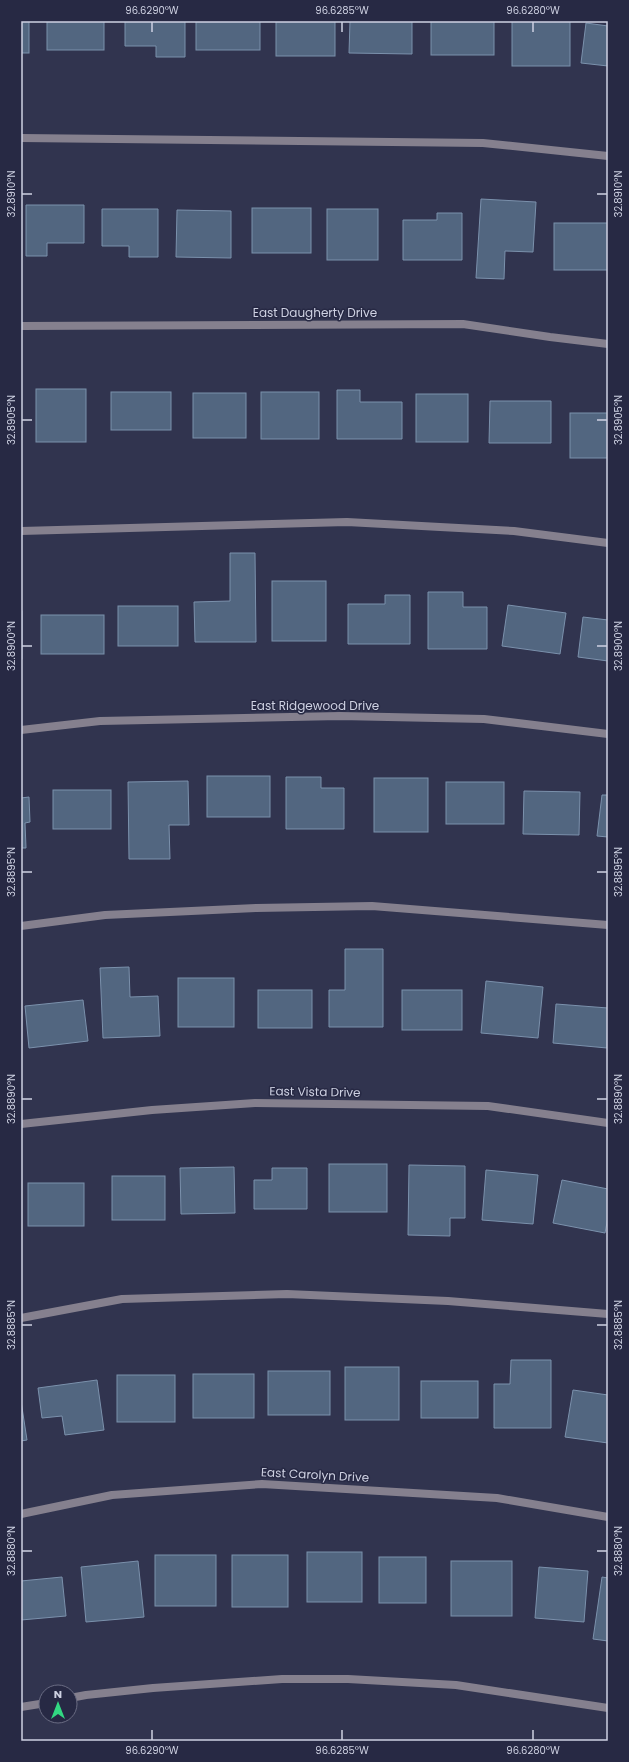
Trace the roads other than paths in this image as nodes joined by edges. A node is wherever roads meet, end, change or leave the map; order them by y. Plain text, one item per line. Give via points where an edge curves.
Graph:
1 (21, 138) edge
2 (608, 156) edge
3 (21, 326) edge
4 (608, 344) edge
5 (21, 531) edge
6 (608, 542) edge
7 (21, 730) edge
8 (608, 734) edge
9 (608, 925) edge
10 (21, 926) edge
11 (608, 1123) edge
12 (21, 1124) edge
13 (608, 1314) edge
14 (21, 1318) edge
15 (21, 1514) edge
16 (608, 1517) edge
17 (78, 1696) edge
18 (38, 1704) edge
19 (21, 1707) edge
20 (608, 1708) edge

1 - 2 street via 483,143
3 - 4 street, East Daugherty Drive via 463,324
5 - 6 street via 347,522 514,531
7 - 8 street, East Ridgewood Drive via 100,721 340,716 484,719
9 - 10 street via 372,906 105,915
11 - 12 street, East Vista Drive via 488,1106 255,1103 152,1110
13 - 14 street via 448,1301 288,1294 122,1299
15 - 16 street, East Carolyn Drive via 112,1495 262,1484 497,1498
17 - 20 street via 153,1688 275,1680 348,1679 456,1685
18 - 19 street

